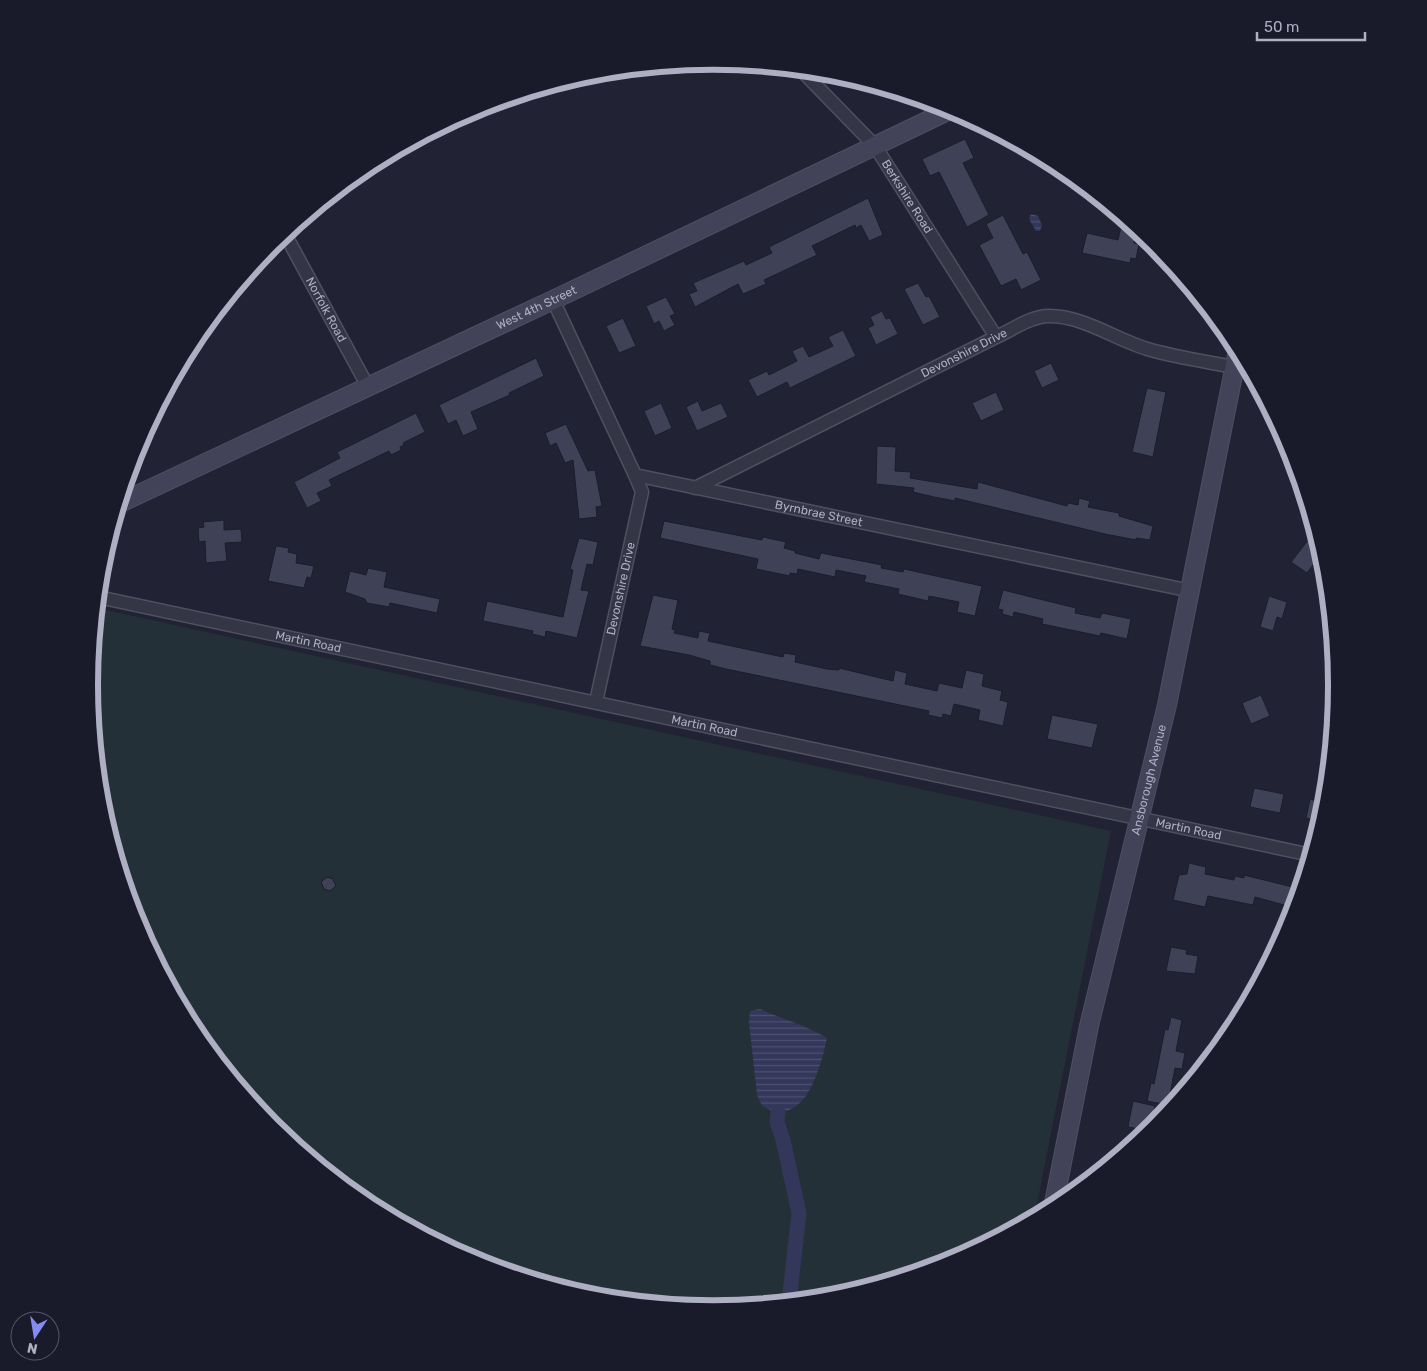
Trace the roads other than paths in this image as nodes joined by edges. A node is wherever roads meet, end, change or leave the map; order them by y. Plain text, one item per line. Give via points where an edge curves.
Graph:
1 (808, 78) edge
2 (930, 110) edge
3 (875, 146) junction
4 (288, 241) edge
5 (553, 300) junction
6 (996, 337) junction
7 (1240, 368) edge
8 (1242, 370) edge
9 (367, 385) junction
10 (635, 475) junction
11 (695, 488) junction
12 (128, 498) edge
13 (1191, 591) junction
14 (104, 598) edge
15 (596, 702) junction
16 (1139, 817) junction
17 (1306, 853) edge
18 (1055, 1197) edge

1 - 3 street, Berkshire Road
2 - 3 main road, West 4th Street
3 - 5 main road, West 4th Street
3 - 6 street, Berkshire Road
4 - 9 street, Norfolk Road
5 - 9 main road, West 4th Street
5 - 10 street
6 - 7 street, Devonshire Drive via 1032,320 1047,316 1066,317 1150,350
6 - 11 street, Devonshire Drive
8 - 13 main road, Ansborough Avenue
9 - 12 main road, West 4th Street
10 - 11 street, Byrnbrae Street
10 - 15 street, Devonshire Drive via 642,492
11 - 13 street, Byrnbrae Street
13 - 16 main road, Ansborough Avenue
14 - 15 street, Martin Road
15 - 16 street, Martin Road
16 - 17 street, Martin Road
16 - 18 main road, Ansborough Avenue via 1089,1026

